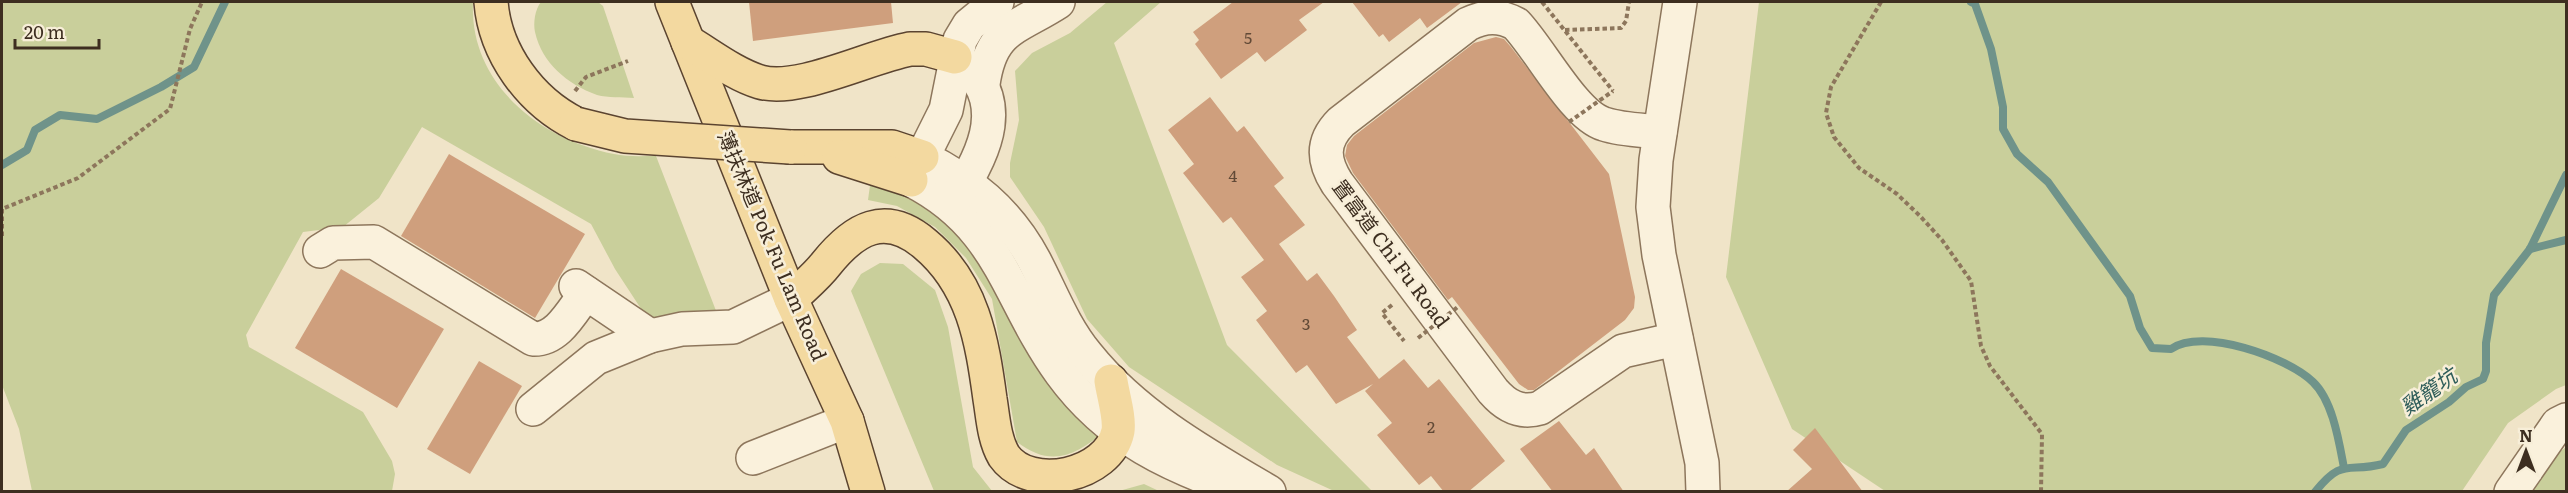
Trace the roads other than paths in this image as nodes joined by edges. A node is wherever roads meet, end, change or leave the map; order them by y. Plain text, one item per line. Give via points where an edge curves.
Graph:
1 (491, 2) edge
2 (510, 2) edge
3 (672, 2) edge
4 (997, 2) edge
5 (1058, 2) edge
6 (1680, 2) edge
7 (688, 42) junction
8 (507, 53) junction
9 (955, 57) junction
10 (983, 84) junction
11 (1660, 132) junction
12 (916, 168) junction
13 (959, 193) junction
14 (320, 251) dead end
15 (791, 299) junction
16 (650, 336) junction
17 (1676, 339) junction
18 (1111, 381) junction
19 (533, 409) dead end
20 (2566, 420) edge
21 (847, 421) junction
22 (1118, 431) junction
23 (753, 458) dead end
24 (868, 492) edge
25 (1245, 492) edge
26 (1269, 492) edge
27 (1703, 492) edge
28 (2511, 492) edge

1 - 8 main road
2 - 8 main road via 505,20
3 - 7 main road, 薄扶林道 Pok Fu Lam Road
4 - 9 street via 969,25
5 - 10 street via 1011,28 997,42 986,60
6 - 11 street
7 - 9 main road via 749,78 776,85 806,81 910,49
7 - 15 main road, 薄扶林道 Pok Fu Lam Road
8 - 12 main road, bridge via 532,93 576,124 625,136 790,147 892,147
9 - 10 street
9 - 12 street via 946,110
10 - 13 street via 988,103 983,148
11 - 17 street via 1653,207
11 - 17 street, 置富道 Chi Fu Road via 1596,121 1516,24 1487,17 1468,24 1341,122 1329,137 1325,154 1337,183 1493,391 1513,408 1540,408 1623,351
12 - 13 street
13 - 18 street via 1006,216 1022,238 1070,332
13 - 22 street via 972,225 998,261 1042,344 1063,375
14 - 16 street via 333,243 374,243 532,339 554,334 581,290
15 - 16 street via 723,330 682,329
15 - 21 main road, 薄扶林道 Pok Fu Lam Road
15 - 22 main road via 858,232 883,224 895,227 933,250 967,297 980,332 998,441 1010,463 1029,475 1043,478 1075,474 1102,456
16 - 19 street via 596,358
17 - 27 street via 1702,463
18 - 22 main road
18 - 26 street via 1179,437
20 - 28 street via 2558,424
21 - 23 street
21 - 24 main road, 薄扶林道 Pok Fu Lam Road
22 - 25 street via 1157,457

